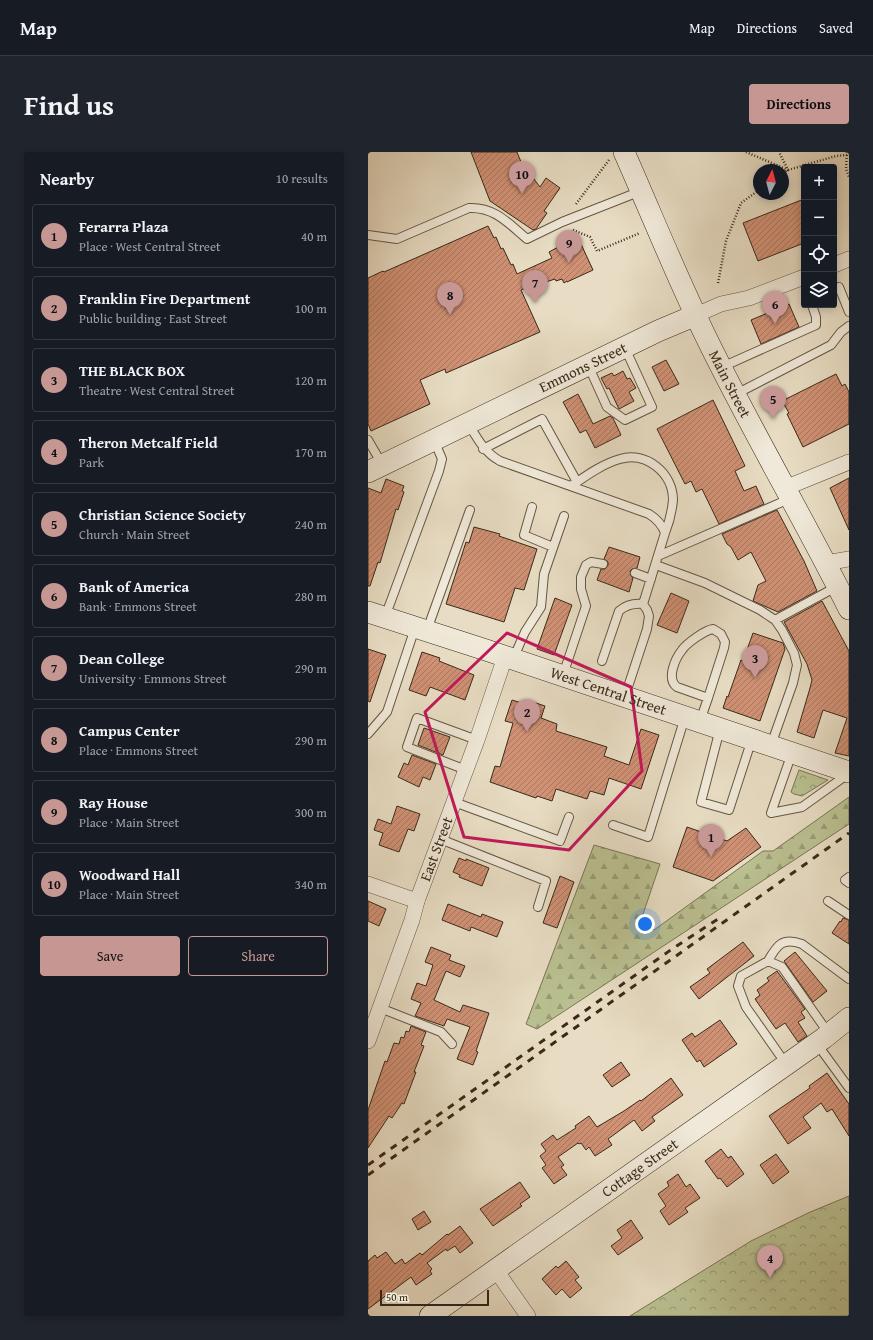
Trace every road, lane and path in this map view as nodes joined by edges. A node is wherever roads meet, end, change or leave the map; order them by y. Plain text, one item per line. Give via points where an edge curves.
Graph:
1 (746, 152) edge
2 (779, 152) edge
3 (847, 153) edge
4 (619, 154) edge
5 (774, 164) edge
6 (785, 164) edge
7 (789, 170) edge
8 (849, 177) edge
9 (641, 191) junction
10 (753, 194) edge
11 (562, 222) junction
12 (642, 232) dead end
13 (368, 235) edge
14 (849, 259) edge
15 (837, 264) edge
16 (801, 281) edge
17 (718, 283) dead end
18 (839, 287) dead end
19 (813, 308) edge
20 (849, 312) edge
21 (696, 315) junction
22 (849, 326) edge
23 (625, 347) junction
24 (588, 365) junction
25 (722, 367) junction
26 (735, 394) junction
27 (468, 423) junction
28 (368, 440) edge
29 (434, 440) junction
30 (484, 449) junction
31 (849, 462) edge
32 (375, 468) edge
33 (574, 484) junction
34 (788, 493) junction
35 (532, 508) dead end
36 (470, 510) dead end
37 (564, 516) dead end
38 (665, 533) junction
39 (553, 547) junction
40 (658, 556) junction
41 (849, 559) edge
42 (826, 563) junction
43 (603, 564) dead end
44 (656, 565) junction
45 (635, 573) dead end
46 (651, 579) junction
47 (838, 586) junction
48 (643, 604) junction
49 (849, 609) edge
50 (377, 615) edge
51 (775, 620) junction
52 (421, 629) junction
53 (509, 658) junction
54 (602, 661) dead end
55 (563, 676) junction
56 (625, 696) junction
57 (708, 698) junction
58 (692, 719) junction
59 (721, 728) junction
60 (368, 734) edge
61 (477, 740) junction
62 (761, 742) junction
63 (792, 752) junction
64 (466, 770) junction
65 (849, 773) edge
66 (454, 802) junction
67 (569, 817) dead end
68 (613, 825) dead end
69 (440, 839) junction
70 (849, 877) edge
71 (849, 883) edge
72 (368, 884) edge
73 (417, 901) junction
74 (828, 901) dead end
75 (538, 907) dead end
76 (849, 915) edge
77 (768, 961) junction
78 (849, 979) edge
79 (380, 1008) junction
80 (849, 1018) edge
81 (823, 1039) junction
82 (368, 1041) edge
83 (452, 1044) dead end
84 (786, 1065) junction
85 (849, 1088) edge
86 (495, 1269) junction
87 (430, 1316) edge
88 (528, 1316) edge

1 - 5 path
2 - 6 path
3 - 7 path
3 - 8 path via 846,169
4 - 9 main road, Main Street
4 - 11 path
9 - 11 lane
9 - 21 main road, Main Street
10 - 17 path via 740,203 726,241
11 - 12 path via 572,230 590,237 597,251
11 - 13 lane via 527,239 497,214 479,208 469,208 397,239
14 - 15 street
16 - 21 street, Emmons Street via 749,298 721,304
18 - 20 lane
19 - 25 lane via 816,325
21 - 23 main road, Emmons Street
21 - 25 main road, Main Street
22 - 26 lane via 831,345
23 - 24 main road, Emmons Street
23 - 24 lane via 652,407 625,420 607,407
24 - 27 main road, Emmons Street
25 - 26 main road, Main Street
26 - 34 main road, Main Street
27 - 29 main road, Emmons Street
27 - 30 lane
28 - 32 lane
29 - 32 main road, Emmons Street
29 - 50 lane via 442,459 439,471
30 - 33 lane via 500,461
30 - 33 lane via 542,419
31 - 34 street
33 - 38 lane via 649,514 659,521
33 - 38 lane via 620,459 636,458 652,463 665,475 672,494 671,512
34 - 40 lane
34 - 42 main road, Main Street
35 - 39 lane via 524,535
36 - 52 lane
37 - 39 lane
38 - 40 lane
39 - 53 lane via 544,574 541,607
40 - 44 lane
41 - 42 street
42 - 47 main road, Main Street
43 - 55 lane via 591,562 586,565 583,572 580,582 586,606
44 - 46 lane
44 - 51 lane via 720,590
45 - 46 lane
46 - 48 lane
47 - 49 main road, Main Street
47 - 51 lane
48 - 54 lane via 635,603 619,612
48 - 56 lane via 649,616 647,629
50 - 52 main road, West Central Street
51 - 62 lane via 794,653 797,665 793,683
52 - 53 main road, West Central Street
52 - 60 lane via 387,712
53 - 55 main road, West Central Street
53 - 61 street, East Street
55 - 56 main road, West Central Street
56 - 58 main road, West Central Street
57 - 57 lane via 725,642 721,634 713,630 704,632 683,648 671,677 677,687
57 - 58 lane
58 - 59 main road, West Central Street
58 - 68 lane via 648,838
59 - 62 main road, West Central Street
59 - 62 lane via 701,802 729,810
61 - 64 street, East Street
61 - 64 lane via 417,718 408,747
62 - 63 main road, West Central Street
63 - 65 main road, West Central Street
63 - 65 lane via 771,813 802,807
64 - 66 street, East Street
66 - 67 lane via 560,841
66 - 69 street, East Street
69 - 73 street, East Street
69 - 75 lane via 546,881
70 - 71 lane via 845,880
72 - 73 street
73 - 79 street, East Street
74 - 76 lane
77 - 78 lane via 782,942 792,940 802,944
77 - 81 lane via 782,967
77 - 84 lane via 741,976 738,986 746,1007
79 - 82 street, East Street
79 - 83 lane via 442,1032
80 - 81 main road, Cottage Street
81 - 84 main road, Cottage Street
81 - 85 lane
84 - 86 main road, Cottage Street
86 - 87 main road, Cottage Street
86 - 88 street

